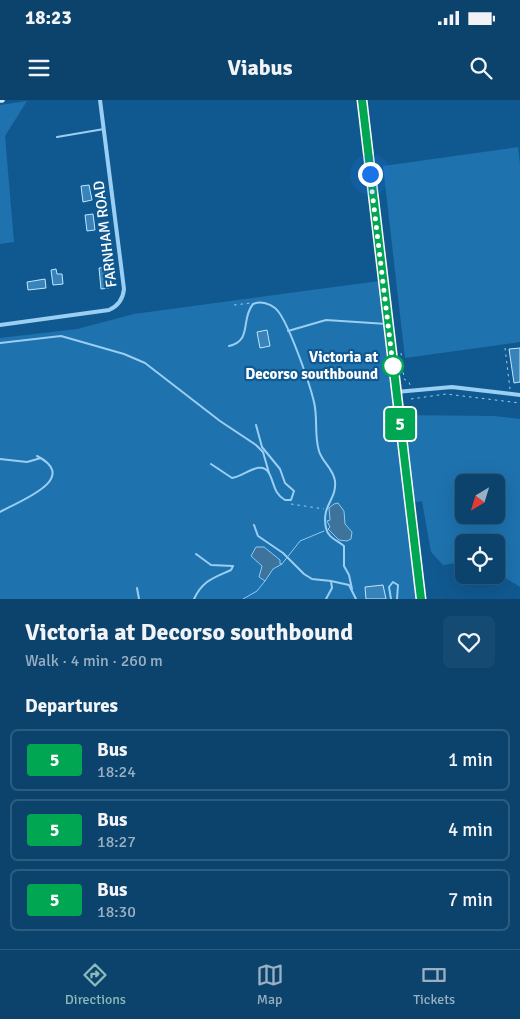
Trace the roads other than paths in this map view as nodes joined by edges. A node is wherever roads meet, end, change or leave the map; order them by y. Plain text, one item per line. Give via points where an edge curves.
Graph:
1 (100, 100) edge
2 (362, 100) edge
3 (104, 129) junction
4 (57, 137) dead end
5 (388, 324) junction
6 (0, 325) edge
7 (288, 331) junction
8 (0, 344) edge
9 (229, 346) dead end
10 (396, 392) junction
11 (520, 395) edge
12 (256, 425) dead end
13 (37, 456) dead end
14 (0, 459) edge
15 (46, 460) junction
16 (210, 464) dead end
17 (269, 474) junction
18 (0, 512) edge
19 (254, 526) dead end
20 (196, 554) dead end
21 (332, 581) junction
22 (137, 588) dead end
23 (352, 589) junction
24 (139, 599) edge
25 (194, 599) edge
26 (326, 599) edge
27 (356, 599) edge
28 (392, 599) edge
29 (396, 599) edge
30 (421, 599) edge

1 - 3 street, FARNHAM ROAD
2 - 5 main road
3 - 4 lane
3 - 6 street, FARNHAM ROAD via 124,289 120,302 109,310
5 - 7 lane via 326,320
5 - 10 main road
7 - 9 lane via 276,309 256,302 249,311 243,338 239,344
7 - 23 lane via 314,401 319,451 334,480 334,494 325,509 328,532 332,539 344,546 344,566
8 - 17 lane via 61,336 144,363 256,445 263,452
10 - 11 street via 452,387
10 - 30 main road
12 - 17 lane via 262,447 280,469 285,483 294,491 292,500 285,500 273,489
13 - 15 lane
14 - 15 lane via 21,462 38,458
15 - 18 lane via 51,472 46,486
16 - 17 lane via 232,478 256,468
19 - 21 lane via 258,536 308,577
20 - 25 lane via 211,565 232,566 231,570 208,581
21 - 23 lane via 347,584
21 - 26 lane
22 - 24 lane
23 - 27 lane
28 - 29 lane via 389,587 393,582 398,585

